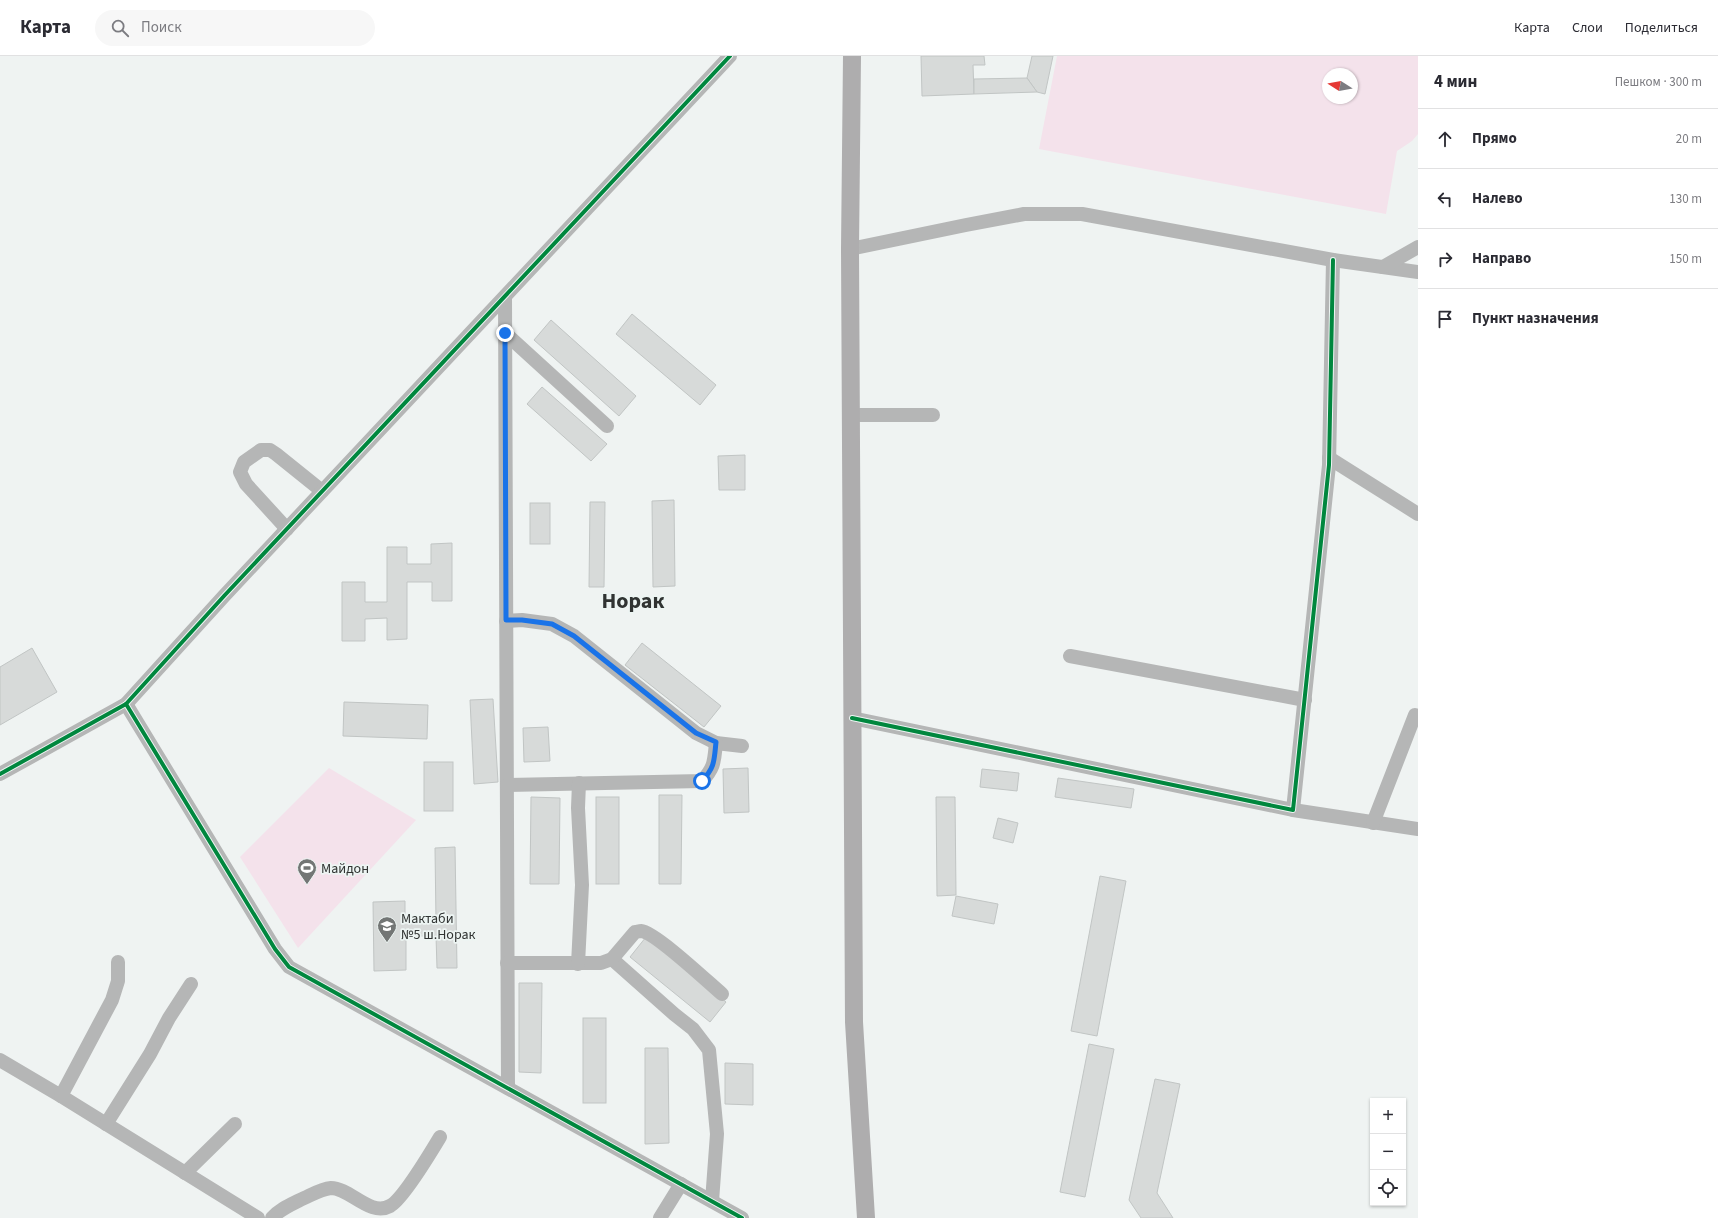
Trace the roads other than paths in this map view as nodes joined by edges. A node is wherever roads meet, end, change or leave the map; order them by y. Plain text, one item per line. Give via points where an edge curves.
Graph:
1 (730, 56) edge
2 (852, 56) edge
3 (1418, 247) edge
4 (850, 249) junction
5 (1333, 260) junction
6 (1383, 267) junction
7 (1418, 272) edge
8 (505, 298) junction
9 (505, 333) junction
10 (851, 415) junction
11 (932, 415) dead end
12 (607, 426) dead end
13 (1329, 458) junction
14 (322, 491) junction
15 (1418, 514) edge
16 (287, 529) junction
17 (506, 620) junction
18 (1070, 656) dead end
19 (1305, 700) junction
20 (126, 704) junction
21 (1415, 715) dead end
22 (852, 718) junction
23 (716, 742) junction
24 (742, 746) dead end
25 (0, 774) edge
26 (579, 783) junction
27 (507, 785) junction
28 (1293, 810) junction
29 (1373, 822) junction
30 (1418, 829) edge
31 (612, 958) junction
32 (118, 962) dead end
33 (507, 963) junction
34 (578, 964) junction
35 (191, 984) dead end
36 (722, 994) dead end
37 (0, 1060) edge
38 (508, 1088) junction
39 (60, 1096) junction
40 (106, 1124) junction
41 (234, 1124) dead end
42 (440, 1137) dead end
43 (185, 1173) junction
44 (681, 1184) junction
45 (712, 1201) junction
46 (258, 1218) edge
47 (272, 1218) edge
48 (660, 1218) edge
49 (742, 1218) edge
50 (866, 1218) edge

1 - 8 street
2 - 4 main road
3 - 6 street
4 - 5 street via 1024,214 1082,214
4 - 10 main road
5 - 6 street
5 - 13 street
6 - 7 street
8 - 9 street
8 - 14 street
9 - 12 street
9 - 17 street
10 - 11 street
10 - 22 main road
13 - 15 street
13 - 19 street
14 - 16 street
14 - 16 street via 270,450 261,450 244,462 240,472 246,484
16 - 20 street
17 - 23 street via 552,624 574,636 696,733
17 - 27 street
18 - 19 street
19 - 28 street
20 - 25 street
20 - 38 street via 275,949 289,967
21 - 29 street
22 - 28 street
22 - 50 main road via 854,1022
23 - 24 street
23 - 26 street via 715,760 711,771 702,781
26 - 27 street
26 - 34 street via 582,885
27 - 33 street
28 - 29 street
29 - 30 street
31 - 34 street via 601,963
31 - 36 street via 635,932 641,931 649,934 679,957
31 - 45 street via 693,1029 709,1050 717,1134
32 - 39 street via 118,981 112,1000
33 - 34 street
33 - 38 street
35 - 40 street via 168,1018 150,1054
37 - 39 street
38 - 44 street
39 - 40 street
40 - 43 street
41 - 43 street
42 - 47 street via 401,1195 390,1206 380,1208 333,1188 322,1189 283,1208
43 - 46 street
44 - 45 street
44 - 48 street
45 - 49 street

